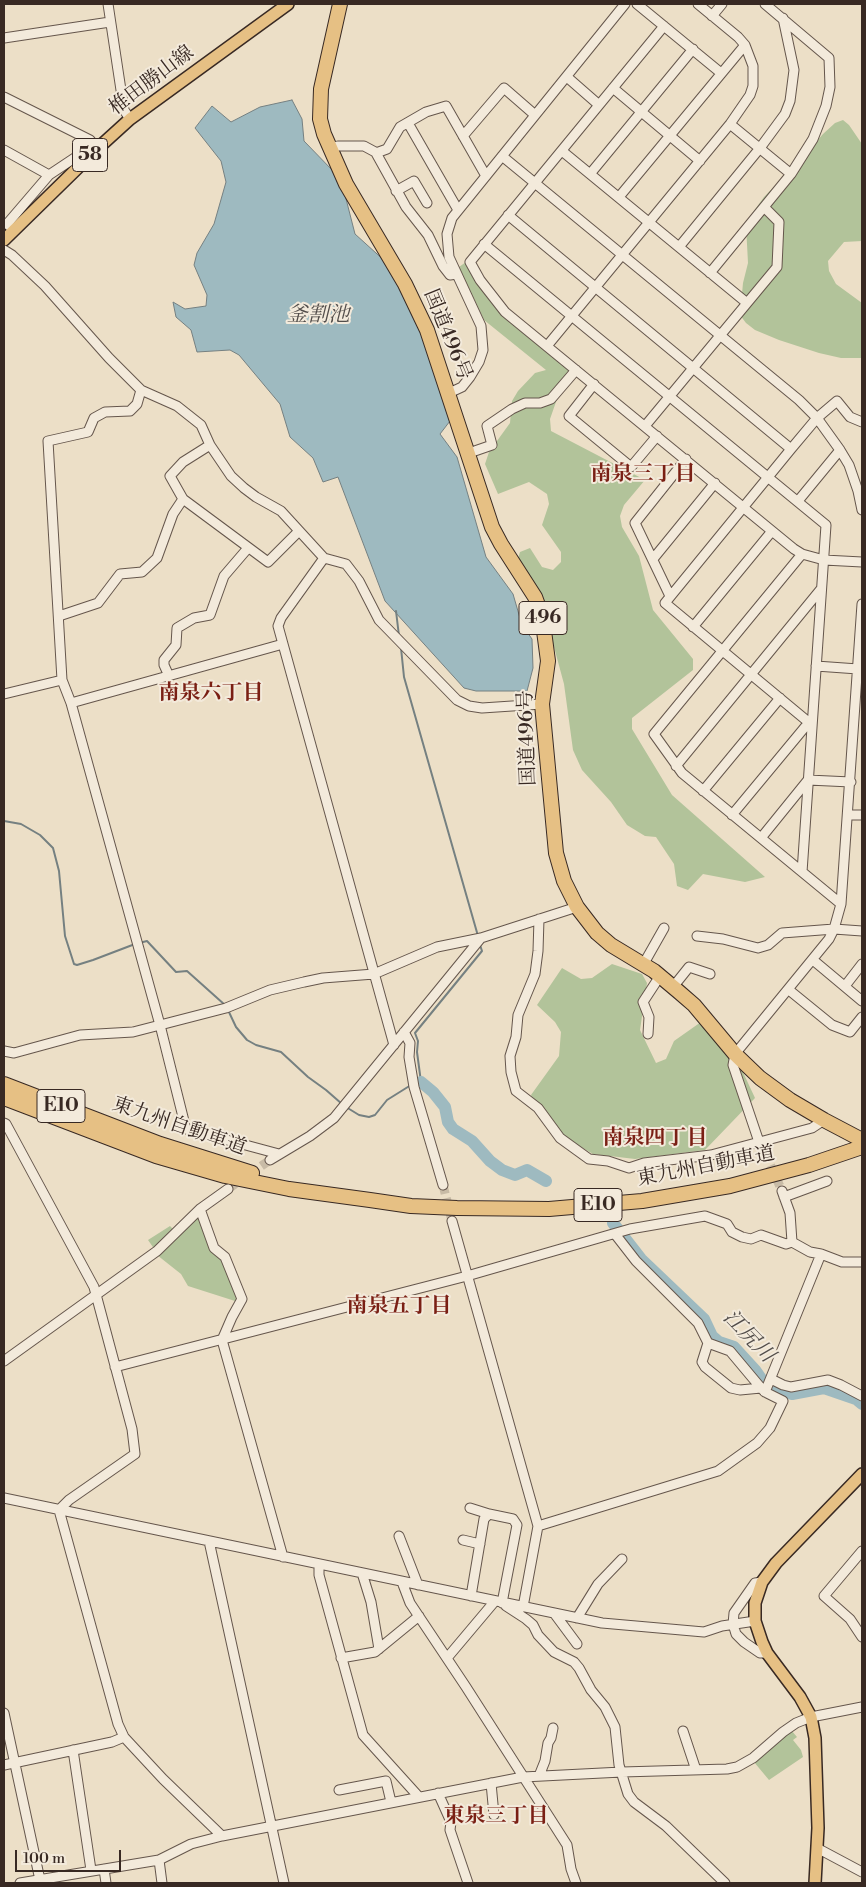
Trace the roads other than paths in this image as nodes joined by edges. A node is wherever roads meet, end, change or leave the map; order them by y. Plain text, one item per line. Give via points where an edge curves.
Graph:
1 (108, 4) edge
2 (288, 4) edge
3 (340, 4) edge
4 (626, 4) edge
5 (638, 4) edge
6 (698, 4) edge
7 (722, 4) edge
8 (766, 4) edge
9 (712, 16) junction
10 (783, 18) junction
11 (110, 22) junction
12 (664, 26) junction
13 (4, 38) edge
14 (745, 45) junction
15 (693, 49) junction
16 (721, 73) junction
17 (567, 77) junction
18 (613, 88) junction
19 (4, 97) edge
20 (599, 105) junction
21 (641, 112) junction
22 (535, 115) junction
23 (130, 119) junction
24 (408, 124) junction
25 (730, 124) junction
26 (463, 136) junction
27 (670, 136) junction
28 (329, 148) junction
29 (760, 148) junction
30 (97, 149) junction
31 (4, 150) edge
32 (562, 151) junction
33 (377, 153) junction
34 (502, 156) junction
35 (700, 160) junction
36 (83, 162) junction
37 (590, 174) junction
38 (791, 174) junction
39 (49, 175) junction
40 (486, 176) junction
41 (534, 183) junction
42 (396, 191) junction
43 (618, 197) junction
44 (427, 203) dead end
45 (764, 208) junction
46 (458, 210) junction
47 (508, 215) junction
48 (649, 222) junction
49 (8, 225) edge
50 (4, 240) edge
51 (484, 244) junction
52 (679, 247) junction
53 (4, 250) edge
54 (622, 254) junction
55 (710, 273) junction
56 (456, 274) junction
57 (595, 287) junction
58 (747, 303) junction
59 (571, 316) junction
60 (720, 336) junction
61 (547, 346) junction
62 (694, 368) junction
63 (576, 370) junction
64 (594, 384) junction
65 (141, 390) junction
66 (449, 393) junction
67 (670, 397) junction
68 (818, 418) junction
69 (862, 422) edge
70 (645, 426) junction
71 (657, 436) junction
72 (210, 444) junction
73 (792, 449) junction
74 (840, 450) junction
75 (469, 453) junction
76 (686, 460) junction
77 (768, 477) junction
78 (714, 483) junction
79 (184, 499) junction
80 (798, 501) junction
81 (744, 507) junction
82 (862, 510) edge
83 (299, 530) junction
84 (772, 531) junction
85 (248, 548) junction
86 (802, 554) junction
87 (324, 558) junction
88 (653, 559) junction
89 (824, 560) junction
90 (862, 562) edge
91 (821, 589) junction
92 (670, 596) junction
93 (862, 604) edge
94 (59, 616) junction
95 (694, 627) junction
96 (282, 644) junction
97 (722, 651) junction
98 (816, 666) junction
99 (858, 669) junction
100 (750, 674) junction
101 (169, 676) junction
102 (62, 680) junction
103 (4, 694) edge
104 (780, 698) junction
105 (71, 702) junction
106 (542, 704) junction
107 (812, 724) junction
108 (676, 766) junction
109 (808, 780) junction
110 (851, 782) junction
111 (703, 791) junction
112 (732, 815) junction
113 (848, 815) junction
114 (862, 815) edge
115 (761, 838) junction
116 (802, 872) junction
117 (842, 904) junction
118 (577, 907) junction
119 (539, 919) junction
120 (664, 928) dead end
121 (834, 929) junction
122 (862, 931) edge
123 (697, 936) dead end
124 (481, 938) junction
125 (813, 960) junction
126 (862, 964) edge
127 (643, 965) junction
128 (374, 974) junction
129 (710, 974) dead end
130 (660, 976) junction
131 (845, 986) junction
132 (674, 987) junction
133 (789, 990) junction
134 (862, 1001) edge
135 (862, 1017) edge
136 (160, 1025) junction
137 (404, 1032) junction
138 (648, 1034) dead end
139 (394, 1045) junction
140 (4, 1051) edge
141 (735, 1054) junction
142 (4, 1084) edge
143 (4, 1098) edge
144 (824, 1120) junction
145 (4, 1123) edge
146 (862, 1140) edge
147 (759, 1142) junction
148 (862, 1148) edge
149 (765, 1153) tunnel mouth
150 (279, 1154) junction
151 (270, 1160) tunnel mouth
152 (827, 1181) dead end
153 (443, 1185) tunnel mouth
154 (228, 1189) tunnel mouth
155 (344, 1197) junction
156 (200, 1209) junction
157 (452, 1221) tunnel mouth
158 (615, 1234) junction
159 (792, 1242) junction
160 (821, 1254) junction
161 (862, 1262) edge
162 (467, 1276) junction
163 (96, 1294) junction
164 (222, 1340) junction
165 (708, 1343) junction
166 (4, 1361) edge
167 (115, 1368) junction
168 (771, 1379) junction
169 (763, 1390) junction
170 (862, 1396) edge
171 (862, 1476) edge
172 (4, 1498) edge
173 (470, 1508) dead end
174 (59, 1510) junction
175 (489, 1514) junction
176 (538, 1526) junction
177 (399, 1536) dead end
178 (463, 1540) dead end
179 (209, 1542) junction
180 (480, 1544) junction
181 (862, 1551) edge
182 (283, 1557) junction
183 (622, 1559) dead end
184 (319, 1564) junction
185 (362, 1573) junction
186 (402, 1582) junction
187 (762, 1582) junction
188 (418, 1585) junction
189 (471, 1596) junction
190 (498, 1602) junction
191 (523, 1607) junction
192 (554, 1613) junction
193 (419, 1616) junction
194 (577, 1618) junction
195 (755, 1620) junction
196 (733, 1624) junction
197 (862, 1637) edge
198 (576, 1644) dead end
199 (379, 1649) junction
200 (767, 1653) junction
201 (341, 1658) junction
202 (446, 1658) junction
203 (862, 1708) edge
204 (4, 1713) edge
205 (811, 1717) junction
206 (553, 1728) dead end
207 (683, 1731) dead end
208 (124, 1737) junction
209 (73, 1750) junction
210 (14, 1762) junction
211 (4, 1765) edge
212 (696, 1770) junction
213 (622, 1772) junction
214 (540, 1776) junction
215 (523, 1777) junction
216 (491, 1783) junction
217 (339, 1790) dead end
218 (438, 1793) junction
219 (419, 1797) junction
220 (391, 1802) junction
221 (494, 1815) dead end
222 (273, 1827) junction
223 (222, 1836) junction
224 (817, 1848) junction
225 (159, 1860) junction
226 (104, 1869) junction
227 (91, 1870) junction
228 (862, 1872) edge
229 (43, 1881) edge
230 (722, 1882) edge
231 (20, 1883) edge
232 (106, 1883) edge
233 (162, 1883) edge
234 (284, 1883) edge
235 (468, 1883) edge
236 (576, 1883) edge
237 (815, 1883) edge

1 - 11 street
2 - 23 main road, 椎田勝山線 / 58
3 - 28 highway, 国道496号 / 496 via 321,89 320,119
4 - 17 street
5 - 12 street
6 - 9 street
7 - 9 street
8 - 10 street
9 - 14 street
10 - 29 street via 794,70 793,88 785,114
10 - 38 street via 826,54 830,64 830,86 821,121
11 - 13 street
11 - 23 street via 124,110
12 - 15 street
12 - 18 street
14 - 16 street
14 - 25 street via 753,66 753,86
15 - 16 street
15 - 21 street
16 - 27 street
17 - 20 street
17 - 22 street
18 - 20 street
18 - 21 street
19 - 30 street via 90,140
20 - 32 street
21 - 27 street
21 - 37 street
22 - 26 street via 504,88
22 - 34 street
23 - 30 main road, 椎田勝山線 / 58
24 - 26 street via 426,112 446,106
24 - 33 street via 400,127 387,149
24 - 46 street
25 - 29 street
25 - 35 street
26 - 40 street
27 - 35 street
27 - 43 street
28 - 33 street via 364,146
28 - 66 highway, 国道496号 / 496 via 346,184 405,284 427,330
29 - 38 street
29 - 52 street
30 - 36 main road, 椎田勝山線 / 58
31 - 39 street
32 - 37 street
32 - 41 street
33 - 42 street
34 - 40 street
34 - 41 street
35 - 48 street
36 - 39 street via 76,157
36 - 49 main road, 椎田勝山線 / 58
37 - 43 street
38 - 45 street
39 - 49 street
40 - 46 street
41 - 47 street
41 - 54 street
42 - 44 street via 414,181
42 - 56 street via 428,234 450,275
43 - 48 street
45 - 55 street
45 - 58 street via 779,222 777,267
46 - 56 street via 449,226 447,242
47 - 51 street
47 - 57 street
48 - 52 street
48 - 54 street
49 - 50 main road, 椎田勝山線 / 58
51 - 59 street
51 - 61 street via 470,262 480,280 505,312
52 - 55 street
53 - 65 street via 45,286
54 - 57 street
54 - 60 street
55 - 58 street
56 - 66 street via 481,326 483,350 466,382 457,391
57 - 59 street
57 - 62 street
58 - 60 street
59 - 61 street
59 - 67 street
60 - 62 street
60 - 68 street
61 - 63 street
62 - 67 street
62 - 73 street
63 - 64 street
63 - 75 street via 552,399 540,403 525,402 487,426 492,445
64 - 70 street
64 - 71 street via 569,416 631,467
65 - 72 street via 191,416 201,425
65 - 94 street via 137,404 130,411 105,412 94,418 88,432 48,442
66 - 75 highway, 国道496号 / 496
67 - 70 street
67 - 77 street
68 - 69 street via 837,401 850,417
68 - 73 street
68 - 74 street
70 - 71 street
71 - 76 street
72 - 79 street via 183,462 170,476
72 - 83 street via 238,482 281,511
73 - 77 street
74 - 80 street
74 - 82 street via 855,483
75 - 106 highway, 国道496号 / 496 via 492,527 535,597 542,616 548,661
76 - 78 street
76 - 88 street via 635,523
77 - 80 street
77 - 81 street
78 - 81 street
78 - 88 street
79 - 85 street
79 - 94 street via 172,514 157,558 142,572 120,574 98,603
80 - 89 street via 826,525
81 - 84 street
81 - 92 street
83 - 85 street via 268,562
83 - 87 street
84 - 86 street
84 - 95 street
85 - 101 street via 224,576 210,615 194,618 177,628 176,646 164,660
86 - 89 street
86 - 97 street
87 - 96 street via 279,622
87 - 106 street via 346,564 360,581 379,620 457,700 482,708
88 - 92 street
89 - 90 street
89 - 91 street
91 - 98 street
91 - 100 street
92 - 95 street via 665,603
93 - 99 street
94 - 102 street
95 - 97 street
96 - 101 street
96 - 128 street
97 - 100 street
97 - 108 street via 654,734
98 - 99 street
98 - 107 street
99 - 110 street
100 - 104 street
100 - 108 street
101 - 105 street
102 - 103 street
102 - 105 street
104 - 107 street
104 - 111 street
105 - 136 street
106 - 118 highway, 国道496号 / 496 via 556,853 564,882
107 - 109 street
107 - 112 street via 805,727
108 - 111 street
109 - 110 street
109 - 115 street
109 - 116 street
110 - 113 street
111 - 112 street
112 - 115 street
113 - 114 street
113 - 117 street
115 - 116 street
116 - 117 street
117 - 121 street
118 - 119 street
118 - 127 highway, 国道496号 / 496 via 586,922 605,941
119 - 124 street
119 - 147 street via 536,974 518,1015 510,1056 511,1072 516,1091 538,1108 560,1138 589,1159 629,1168 644,1163 711,1155
120 - 127 street
121 - 122 street
121 - 123 street via 782,933 758,948
121 - 125 street
124 - 128 street via 437,947
124 - 137 street
125 - 131 street
125 - 133 street
126 - 131 street
127 - 130 highway, 国道496号 / 496
128 - 136 street via 295,984 270,990 226,1008
128 - 139 street
129 - 132 street via 689,968
130 - 132 highway, 国道496号 / 496
130 - 138 street via 643,1002 649,1017
131 - 134 street
132 - 141 highway, 国道496号 / 496 via 694,1005
133 - 135 street via 832,1025 850,1032
133 - 141 street
136 - 140 street via 133,1032 80,1035 14,1053
136 - 150 street via 186,1129
137 - 139 street
137 - 153 street via 410,1043 414,1087
139 - 150 street via 334,1118
141 - 144 highway, 国道496号 / 496 via 760,1078
141 - 147 street via 733,1066
142 - 155 highway, 東九州自動車道 / E10 via 193,1155
143 - 155 highway, 東九州自動車道 / E10 via 191,1167 264,1184
144 - 146 highway, 国道496号 / 496
144 - 147 street via 812,1128
145 - 163 street
147 - 149 street
148 - 155 highway, 東九州自動車道 / E10 via 730,1186 642,1202 548,1209 457,1208
150 - 151 street
152 - 159 street via 783,1194 790,1213
154 - 156 street
156 - 163 street via 157,1251
156 - 164 street via 214,1248 225,1257 242,1299
157 - 162 street
158 - 159 street via 704,1216 727,1224 732,1232 742,1237 751,1239 760,1235 786,1244
158 - 162 street
158 - 165 street via 636,1261 698,1323
159 - 160 street
160 - 161 street via 842,1262
160 - 168 street
162 - 164 street
162 - 176 street
163 - 166 street
163 - 167 street
164 - 167 street
164 - 182 street
165 - 169 street via 730,1351
165 - 169 street via 702,1362 705,1367 731,1388
167 - 174 street via 132,1429 135,1454 68,1500
168 - 169 street
168 - 170 street via 791,1387 828,1380
169 - 176 street via 784,1401 770,1428 757,1443 718,1471
171 - 187 main road via 776,1563
172 - 174 street
173 - 175 street
174 - 179 street
174 - 208 street via 115,1715
175 - 180 street via 484,1519
175 - 190 street via 512,1519 517,1525
176 - 191 street
177 - 188 street
178 - 180 street
179 - 182 street
179 - 222 street
180 - 189 street
181 - 197 street via 824,1596 850,1618
182 - 184 street
183 - 194 street via 598,1584
184 - 185 street
184 - 201 street via 319,1575
185 - 186 street
185 - 199 street
186 - 188 street
186 - 193 street
187 - 195 main road via 755,1603
187 - 196 street via 755,1583 734,1612
188 - 189 street
189 - 190 street
190 - 191 street
190 - 202 street
190 - 213 street via 526,1619 554,1652 579,1668 615,1727
191 - 192 street
192 - 194 street
192 - 198 street
193 - 199 street
193 - 202 street
194 - 196 street via 694,1632
195 - 196 street
195 - 200 main road
196 - 200 street via 736,1634 744,1642 760,1653
199 - 201 street
200 - 205 main road
201 - 219 street via 363,1735
202 - 215 street
203 - 205 street
204 - 210 street
205 - 212 street via 783,1732 745,1763 727,1769
205 - 224 main road via 815,1738
206 - 214 street
207 - 212 street
208 - 209 street
208 - 223 street via 163,1780
209 - 210 street
209 - 227 street
210 - 211 street
210 - 229 street
212 - 213 street
213 - 214 street
213 - 230 street via 628,1794 634,1802 666,1826
214 - 215 street
215 - 216 street
215 - 236 street via 567,1845
216 - 218 street
216 - 221 street
217 - 220 street via 386,1781
218 - 219 street
218 - 235 street via 451,1822 450,1830
219 - 220 street
220 - 222 street
222 - 223 street
222 - 234 street
223 - 225 street via 191,1844
224 - 228 street
224 - 237 main road
225 - 226 street
225 - 233 street
226 - 227 street
226 - 232 street
227 - 229 street
229 - 231 street

